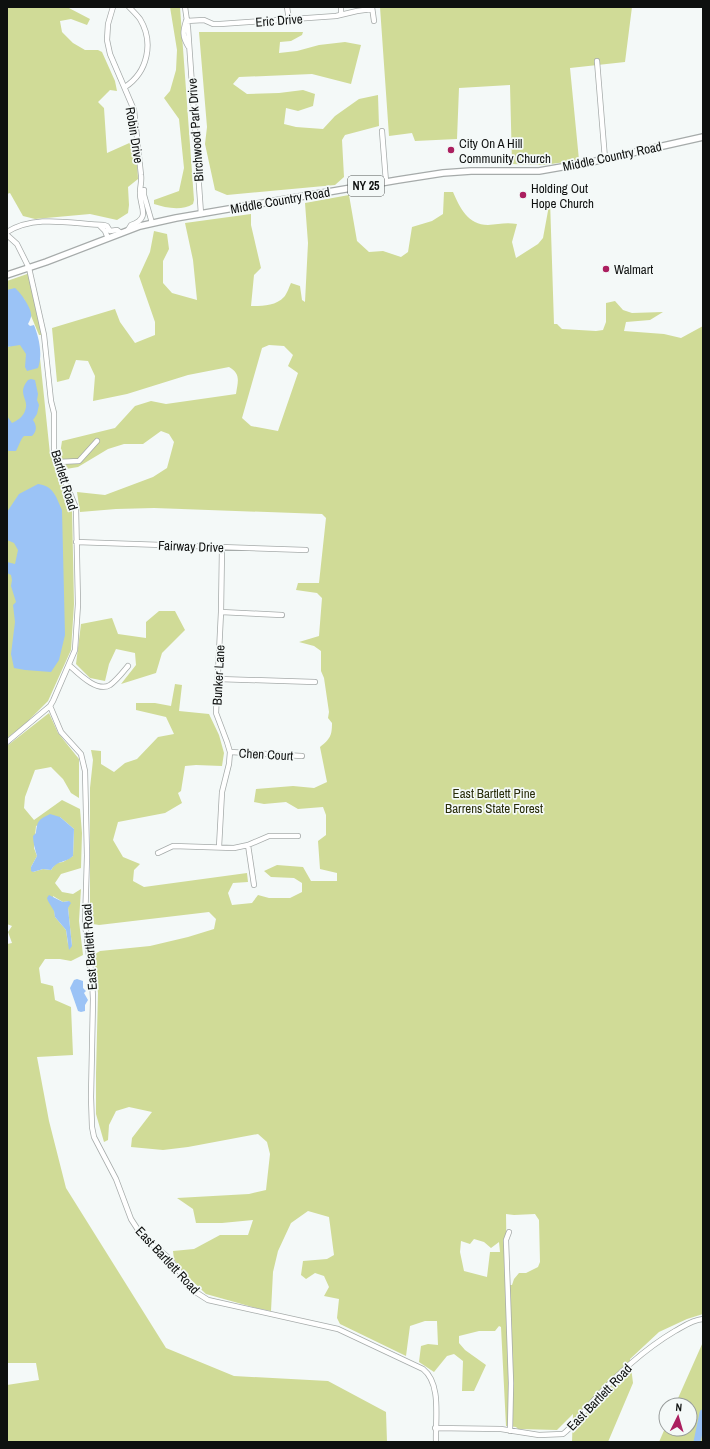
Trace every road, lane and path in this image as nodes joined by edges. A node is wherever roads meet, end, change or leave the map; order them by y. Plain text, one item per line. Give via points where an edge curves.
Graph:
1 (113, 7) edge
2 (129, 7) edge
3 (185, 7) edge
4 (287, 7) edge
5 (341, 7) edge
6 (372, 8) edge
7 (341, 15) junction
8 (289, 20) junction
9 (186, 21) junction
10 (374, 21) dead end
11 (597, 61) dead end
12 (125, 87) junction
13 (382, 131) dead end
14 (703, 137) edge
15 (605, 159) junction
16 (386, 182) junction
17 (142, 184) junction
18 (201, 214) junction
19 (152, 223) junction
20 (99, 225) junction
21 (128, 230) junction
22 (7, 233) edge
23 (122, 233) junction
24 (108, 238) junction
25 (28, 268) junction
26 (7, 275) edge
27 (97, 441) dead end
28 (58, 462) junction
29 (76, 542) junction
30 (222, 548) junction
31 (306, 550) dead end
32 (221, 612) junction
33 (282, 615) dead end
34 (69, 665) junction
35 (128, 666) dead end
36 (218, 679) junction
37 (315, 682) dead end
38 (50, 706) junction
39 (7, 742) edge
40 (230, 752) junction
41 (302, 756) dead end
42 (298, 836) dead end
43 (248, 845) junction
44 (220, 847) junction
45 (158, 853) dead end
46 (254, 885) dead end
47 (509, 1232) dead end
48 (703, 1319) edge
49 (435, 1428) junction
50 (510, 1430) junction
51 (436, 1442) edge

1 - 12 street, Robin Drive via 107,40 110,54
2 - 12 street via 139,18 146,32 148,44 147,59 133,82
3 - 9 street, Birchwood Park Drive
4 - 8 street
5 - 7 street
6 - 7 street, Eric Drive
6 - 10 street
7 - 8 street, Eric Drive
8 - 9 street, Eric Drive via 220,24 204,20
9 - 18 street, Birchwood Park Drive via 190,32 188,47
11 - 15 street
12 - 17 street, Robin Drive via 134,110
13 - 16 street
14 - 15 main road, Middle Country Road / NY 25
15 - 16 main road, Middle Country Road / NY 25 via 539,171 453,172
16 - 18 main road, Middle Country Road / NY 25
17 - 19 street, Robin Drive
17 - 21 street, Robin Drive via 140,191 143,216
18 - 19 main road, Middle Country Road / NY 25
19 - 21 main road, Middle Country Road / NY 25
20 - 22 street via 63,221 34,222 23,224
20 - 23 street via 104,225 110,231 117,230
20 - 24 street
21 - 23 main road, Middle Country Road / NY 25
22 - 25 street, Bartlett Road via 17,244
23 - 24 main road, Middle Country Road / NY 25
24 - 25 main road, Middle Country Road / NY 25
25 - 26 main road, Middle Country Road / NY 25
25 - 28 street, Bartlett Road via 44,334 54,413 54,454
27 - 28 street via 79,461
28 - 29 street, Bartlett Road via 76,508
29 - 30 street, Fairway Drive
29 - 34 street, Bartlett Road via 78,617 75,650
30 - 31 street, Fairway Drive
30 - 32 street, Bunker Lane
32 - 33 street
32 - 36 street, Bunker Lane
34 - 35 street via 86,680 102,687 110,685
34 - 38 street, Bartlett Road
36 - 37 street
36 - 40 street, Bunker Lane via 216,713
38 - 39 street
38 - 49 street, East Bartlett Road via 61,732 81,754 85,771 85,924 93,1000 92,1127 94,1137 116,1180 131,1220 142,1236 169,1258 194,1291 208,1300 338,1329 423,1369 434,1385
40 - 41 street, Chen Court
40 - 44 street, Bunker Lane via 222,792
42 - 43 street via 269,836
43 - 44 street
43 - 46 street
44 - 45 street via 172,846
47 - 50 street via 506,1240
48 - 50 street, East Bartlett Road via 689,1322 653,1345 622,1370 563,1434 539,1435
49 - 50 street, East Bartlett Road
49 - 51 street

